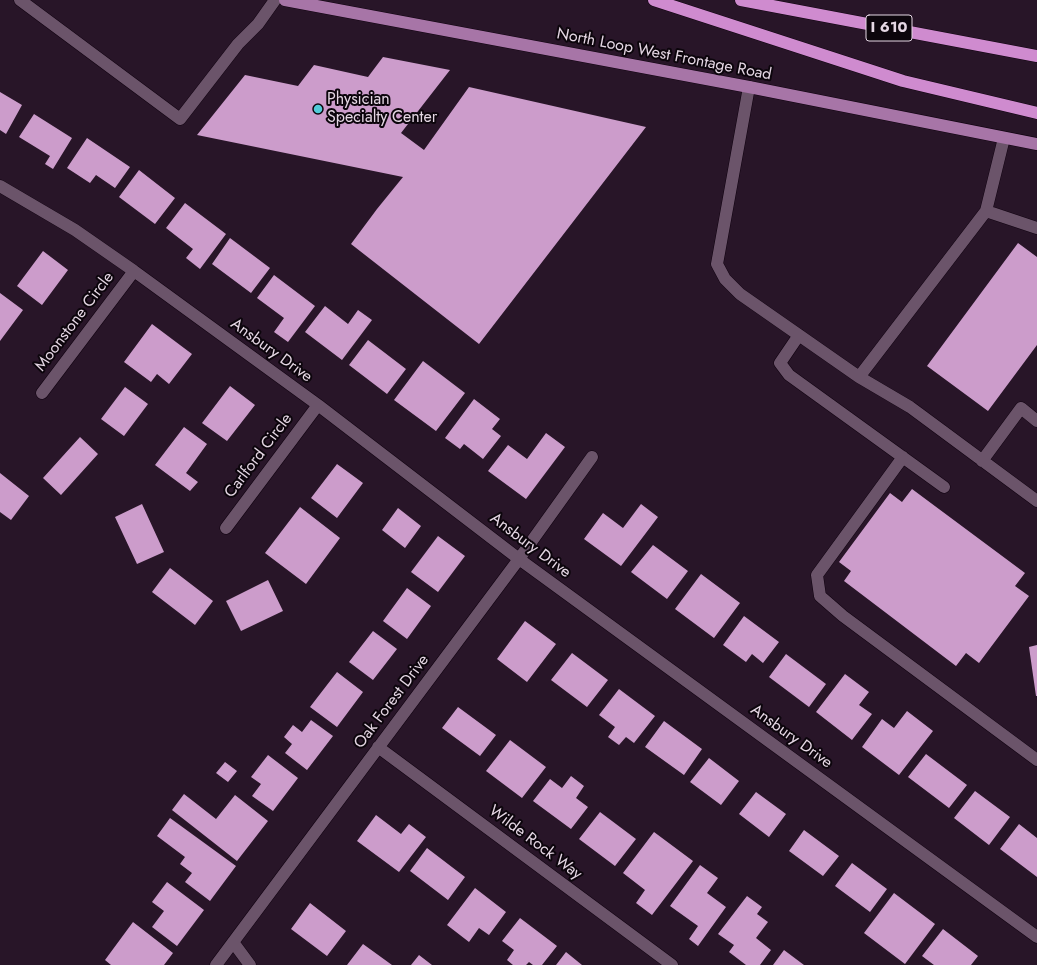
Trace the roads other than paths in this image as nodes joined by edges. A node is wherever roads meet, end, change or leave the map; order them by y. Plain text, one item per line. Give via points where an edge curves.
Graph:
1 (20, 0) edge
2 (275, 0) edge
3 (285, 0) edge
4 (654, 0) edge
5 (741, 0) edge
6 (1037, 56) edge
7 (749, 87) junction
8 (1037, 113) edge
9 (1004, 138) junction
10 (1037, 144) edge
11 (0, 186) edge
12 (986, 212) junction
13 (1037, 228) edge
14 (134, 271) junction
15 (799, 335) junction
16 (860, 377) junction
17 (42, 392) dead end
18 (318, 405) junction
19 (1037, 421) edge
20 (592, 457) dead end
21 (903, 457) junction
22 (982, 461) junction
23 (944, 487) dead end
24 (1037, 501) edge
25 (226, 528) dead end
26 (520, 559) junction
27 (378, 747) junction
28 (1037, 760) edge
29 (1037, 937) edge
30 (233, 942) junction
31 (216, 965) edge
32 (250, 965) edge
33 (672, 965) edge

1 - 2 street via 180,119
3 - 7 main road, North Loop West Frontage Road
4 - 8 highway via 902,81
5 - 6 highway, I 610
7 - 9 main road, North Loop West Frontage Road
7 - 15 street via 717,264 725,279 740,294
9 - 10 main road, North Loop West Frontage Road
9 - 12 street
11 - 14 street, Ansbury Drive via 75,230
12 - 13 street
12 - 16 street
14 - 17 street, Moonstone Circle
14 - 18 street, Ansbury Drive
15 - 16 street
15 - 21 street via 780,363 789,375
16 - 22 street via 910,407
18 - 25 street, Carlford Circle
18 - 26 street, Ansbury Drive
19 - 22 street via 1020,408
20 - 26 street, Oak Forest Drive
21 - 23 street
21 - 28 street via 818,575 820,596 843,616
22 - 24 street
26 - 27 street, Oak Forest Drive
26 - 29 street, Ansbury Drive
27 - 30 street, Oak Forest Drive
27 - 33 street, Wilde Rock Way
30 - 31 street, Oak Forest Drive
30 - 32 street

